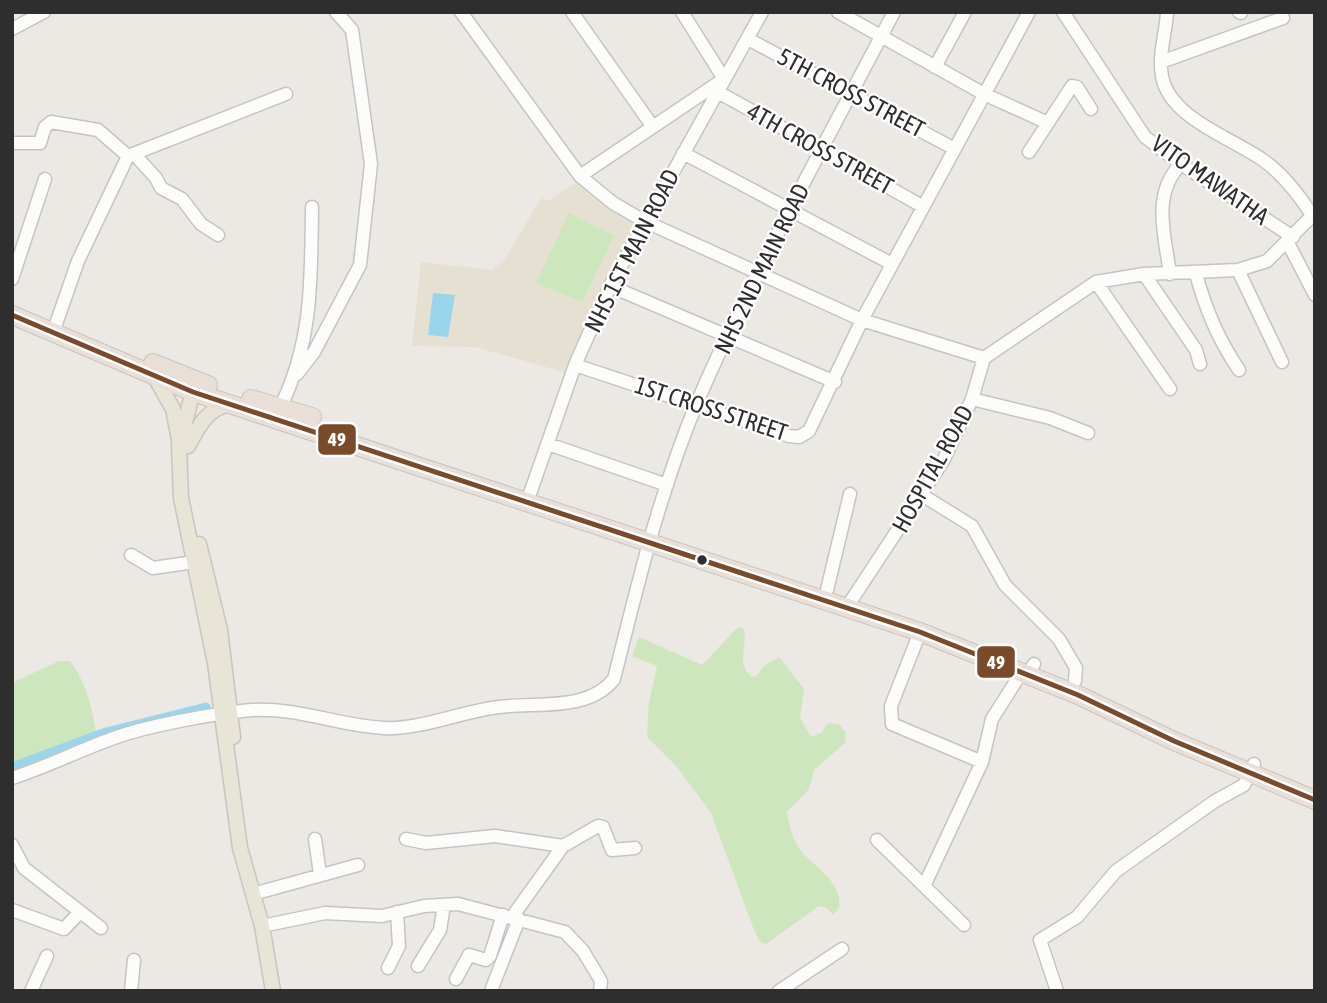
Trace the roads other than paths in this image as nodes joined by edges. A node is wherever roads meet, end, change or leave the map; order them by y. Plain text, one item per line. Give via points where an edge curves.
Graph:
1 (44, 12) edge
2 (336, 12) edge
3 (461, 12) edge
4 (572, 12) edge
5 (682, 12) edge
6 (762, 12) edge
7 (838, 12) edge
8 (894, 12) edge
9 (965, 12) edge
10 (1029, 12) edge
11 (1063, 12) edge
12 (1172, 14) edge
13 (1283, 18) dead end
14 (12, 29) edge
15 (881, 37) junction
16 (748, 39) junction
17 (1161, 62) junction
18 (935, 67) junction
19 (724, 79) junction
20 (718, 92) junction
21 (851, 93) junction
22 (286, 94) dead end
23 (984, 94) junction
24 (1091, 109) dead end
25 (1048, 123) junction
26 (653, 127) junction
27 (12, 144) edge
28 (953, 148) junction
29 (820, 149) junction
30 (1029, 152) dead end
31 (683, 153) junction
32 (131, 155) junction
33 (1181, 164) junction
34 (580, 176) junction
35 (45, 179) dead end
36 (922, 206) junction
37 (312, 207) dead end
38 (789, 209) junction
39 (1314, 214) edge
40 (644, 221) junction
41 (218, 235) dead end
42 (1290, 240) junction
43 (892, 264) junction
44 (1238, 270) junction
45 (756, 273) junction
46 (1144, 274) junction
47 (1170, 274) junction
48 (1196, 274) junction
49 (12, 279) edge
50 (1096, 282) junction
51 (610, 286) junction
52 (1315, 295) edge
53 (12, 306) edge
54 (12, 315) edge
55 (862, 320) junction
56 (56, 324) junction
57 (729, 335) junction
58 (984, 358) junction
59 (1282, 362) dead end
60 (1200, 364) dead end
61 (575, 365) junction
62 (1239, 370) dead end
63 (297, 374) junction
64 (155, 377) junction
65 (835, 382) junction
66 (199, 388) junction
67 (1170, 389) dead end
68 (972, 399) junction
69 (230, 404) junction
70 (281, 406) junction
71 (696, 406) junction
72 (1088, 433) dead end
73 (548, 444) junction
74 (184, 446) junction
75 (667, 485) junction
76 (850, 494) dead end
77 (922, 495) junction
78 (529, 498) junction
79 (649, 539) junction
80 (131, 555) dead end
81 (194, 562) junction
82 (827, 590) junction
83 (849, 602) junction
84 (920, 632) junction
85 (1031, 669) junction
86 (1074, 681) junction
87 (227, 714) junction
88 (982, 762) junction
89 (1251, 769) junction
90 (12, 778) edge
91 (1315, 789) edge
92 (1315, 800) edge
93 (315, 839) dead end
94 (406, 839) dead end
95 (877, 840) dead end
96 (12, 845) edge
97 (563, 846) junction
98 (635, 848) dead end
99 (358, 865) dead end
100 (320, 874) junction
101 (925, 884) junction
102 (253, 894) junction
103 (444, 905) junction
104 (12, 910) edge
105 (80, 912) junction
106 (397, 912) junction
107 (511, 917) junction
108 (964, 925) dead end
109 (262, 926) junction
110 (101, 928) dead end
111 (842, 949) dead end
112 (47, 956) dead end
113 (134, 960) dead end
114 (418, 967) dead end
115 (388, 968) dead end
116 (456, 979) dead end
117 (492, 988) dead end
118 (32, 991) edge
119 (131, 991) edge
120 (273, 991) edge
121 (600, 991) edge
122 (779, 991) edge
123 (1058, 991) edge

1 - 14 street
2 - 63 street via 352,30 371,164 360,264 314,352
3 - 34 street
4 - 26 street
5 - 19 street
6 - 16 street, NHS 1ST MAIN ROAD
7 - 15 street
8 - 15 street, NHS 2ND MAIN ROAD
9 - 18 street
10 - 23 street, 1ST CROSS STREET
11 - 33 street, VITO MAWATHA via 1145,137
12 - 17 street
13 - 17 street
15 - 18 street
15 - 21 street, NHS 2ND MAIN ROAD
16 - 19 street, NHS 1ST MAIN ROAD
16 - 21 street, 5TH CROSS STREET
17 - 39 street via 1172,97 1194,119 1264,160
18 - 23 street
19 - 20 street, NHS 1ST MAIN ROAD
19 - 26 street
20 - 29 street, 4TH CROSS STREET
20 - 31 street, NHS 1ST MAIN ROAD
21 - 28 street, 5TH CROSS STREET
21 - 29 street, NHS 2ND MAIN ROAD
22 - 32 street
23 - 25 street
23 - 28 street, 1ST CROSS STREET
24 - 25 street via 1072,86
25 - 30 street
26 - 34 street
27 - 32 street via 40,143 51,122 97,130
28 - 36 street, 1ST CROSS STREET
29 - 36 street, 4TH CROSS STREET
29 - 38 street, NHS 2ND MAIN ROAD
31 - 38 street
31 - 40 street, NHS 1ST MAIN ROAD
32 - 41 street via 161,188 182,199 201,224
32 - 56 street via 78,261
33 - 42 street, VITO MAWATHA
33 - 47 street via 1167,178 1162,204
34 - 40 street
35 - 49 street
36 - 43 street, 1ST CROSS STREET
37 - 63 street via 311,308
38 - 43 street
38 - 45 street, NHS 2ND MAIN ROAD
39 - 42 street
40 - 45 street
40 - 51 street, NHS 1ST MAIN ROAD
42 - 44 street via 1266,261
42 - 52 street
43 - 55 street, 1ST CROSS STREET
44 - 48 street
44 - 59 street
45 - 55 street
45 - 57 street, NHS 2ND MAIN ROAD
46 - 47 street
46 - 50 street
46 - 60 street via 1196,350
47 - 48 street
48 - 62 street via 1211,322
50 - 58 street
50 - 67 street
51 - 57 street
51 - 61 street, NHS 1ST MAIN ROAD
53 - 56 highway
54 - 64 highway
55 - 58 street
55 - 65 street, 1ST CROSS STREET
56 - 66 highway
57 - 65 street
57 - 71 street, NHS 2ND MAIN ROAD
58 - 68 street, HOSPITAL ROAD
61 - 71 street, 1ST CROSS STREET
61 - 73 street, NHS 1ST MAIN ROAD
63 - 70 street
64 - 66 highway
64 - 74 main road via 173,408
65 - 71 street, 1ST CROSS STREET via 808,431 799,437
66 - 69 highway
66 - 70 highway
66 - 74 main road
68 - 72 street via 1050,418
68 - 77 street, HOSPITAL ROAD
69 - 74 main road via 202,419
69 - 78 highway
70 - 78 highway
71 - 75 street, NHS 2ND MAIN ROAD
73 - 75 street
73 - 78 street, NHS 1ST MAIN ROAD
74 - 81 main road via 181,498
74 - 87 main road via 191,512 220,630
75 - 79 street, NHS 2ND MAIN ROAD
76 - 82 street
77 - 83 street, HOSPITAL ROAD
77 - 86 street via 972,526 1005,585 1059,639 1076,667
78 - 79 highway
79 - 82 highway
79 - 83 highway
79 - 87 street, NHS 2ND MAIN ROAD via 614,679 606,690 579,701 499,707 388,729 288,712
80 - 81 street via 153,568
81 - 87 main road
82 - 83 highway
83 - 84 highway
83 - 85 highway
84 - 85 highway
84 - 88 street via 891,706 892,724
85 - 86 highway
85 - 88 street via 1018,678 992,719
85 - 89 highway
86 - 89 highway
87 - 90 street, NHS 2ND MAIN ROAD via 114,738
87 - 102 main road via 236,823
88 - 101 street
89 - 91 highway
89 - 92 highway
89 - 123 street via 1240,787 1116,871 1077,916 1040,940
93 - 100 street
94 - 97 street via 426,843 495,836
95 - 101 street
96 - 105 street via 24,868
97 - 98 street via 598,825 612,850
97 - 107 street
99 - 100 street
100 - 102 street
101 - 108 street
102 - 109 main road
103 - 106 street
103 - 107 street
103 - 114 street via 440,930
104 - 105 street via 64,929
105 - 110 street
106 - 109 street via 382,916 325,913
106 - 115 street via 399,946
107 - 116 street via 490,956 486,960 469,955
107 - 117 street
107 - 121 street via 565,932 601,981
109 - 120 main road
111 - 122 street
112 - 118 street
113 - 119 street

